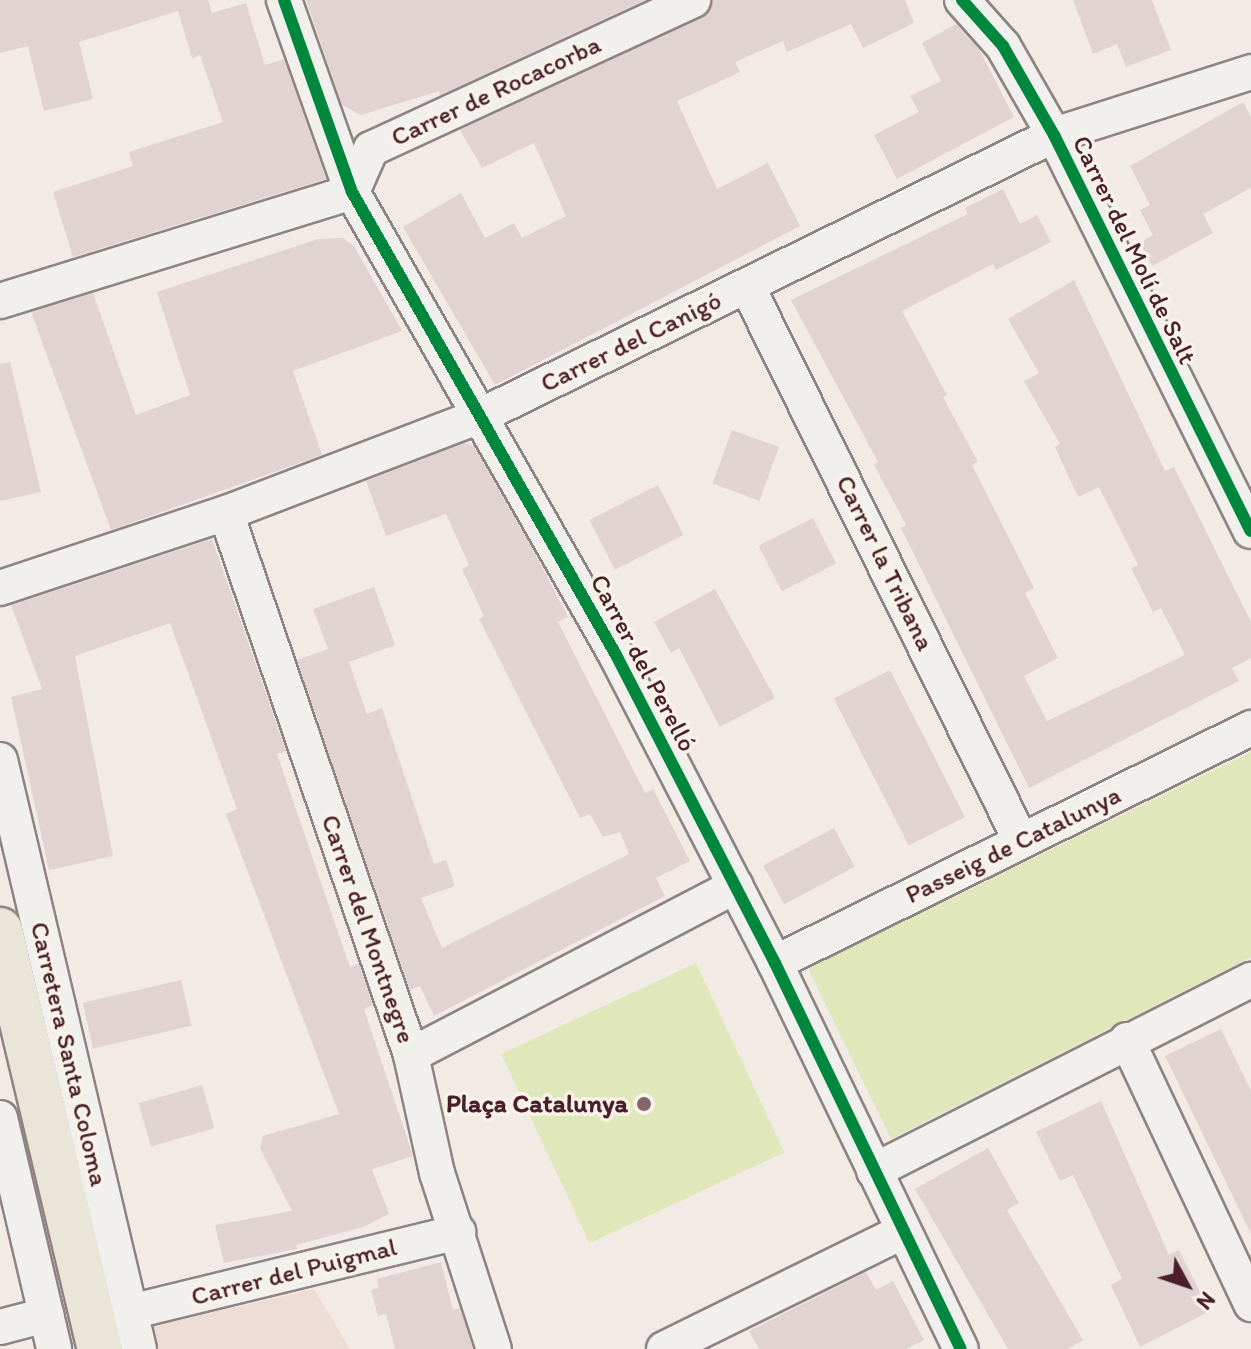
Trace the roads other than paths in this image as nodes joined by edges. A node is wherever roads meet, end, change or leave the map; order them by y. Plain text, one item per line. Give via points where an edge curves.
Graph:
1 (284, 0) edge
2 (693, 0) edge
3 (962, 0) edge
4 (1251, 72) edge
5 (1054, 135) junction
6 (352, 192) junction
7 (747, 286) junction
8 (0, 301) edge
9 (482, 415) junction
10 (226, 513) junction
11 (1251, 531) edge
12 (0, 588) edge
13 (1251, 728) edge
14 (0, 760) edge
15 (1021, 841) junction
16 (736, 886) junction
17 (0, 930) edge
18 (775, 963) junction
19 (1251, 980) edge
20 (1127, 1040) junction
21 (411, 1055) junction
22 (0, 1118) edge
23 (874, 1171) junction
24 (458, 1232) junction
25 (902, 1232) junction
26 (1251, 1304) edge
27 (130, 1312) junction
28 (46, 1315) junction
29 (0, 1327) edge
30 (54, 1349) edge
31 (100, 1349) edge
32 (139, 1349) edge
33 (494, 1349) edge
34 (664, 1349) edge
35 (961, 1349) edge

1 - 6 street, Carrer del Perelló
2 - 6 street, Carrer de Rocacorba via 371,149
3 - 5 street, Carrer del Molí de Salt via 1003,46
4 - 5 street, Carrer del Canigó
5 - 7 street, Carrer del Canigó
5 - 11 street, Carrer del Molí de Salt
6 - 8 street
6 - 9 street, Carrer del Perelló
7 - 9 street, Carrer del Canigó
7 - 15 street, Carrer la Tribana
9 - 10 street, Carrer del Canigó
9 - 16 street, Carrer del Perelló
10 - 12 street, Carrer del Canigó
10 - 21 street, Carrer del Montnegre
13 - 15 street, Passeig de Catalunya
14 - 27 street, Carretera Santa Coloma
15 - 18 street, Passeig de Catalunya
16 - 18 street, Carrer del Perelló
16 - 21 street
17 - 31 main road, Carretera Santa Coloma
18 - 23 street, Carrer del Perelló
19 - 20 street
20 - 23 street
20 - 26 street
21 - 24 street, Carrer del Montnegre via 437,1173
22 - 28 street
23 - 25 street, Carrer del Perelló
24 - 27 street, Carrer del Puigmal
24 - 33 street, Carrer del Montnegre
25 - 34 street
25 - 35 street, Carrer del Perelló
27 - 32 street, Carretera Santa Coloma
28 - 29 street
28 - 30 street

